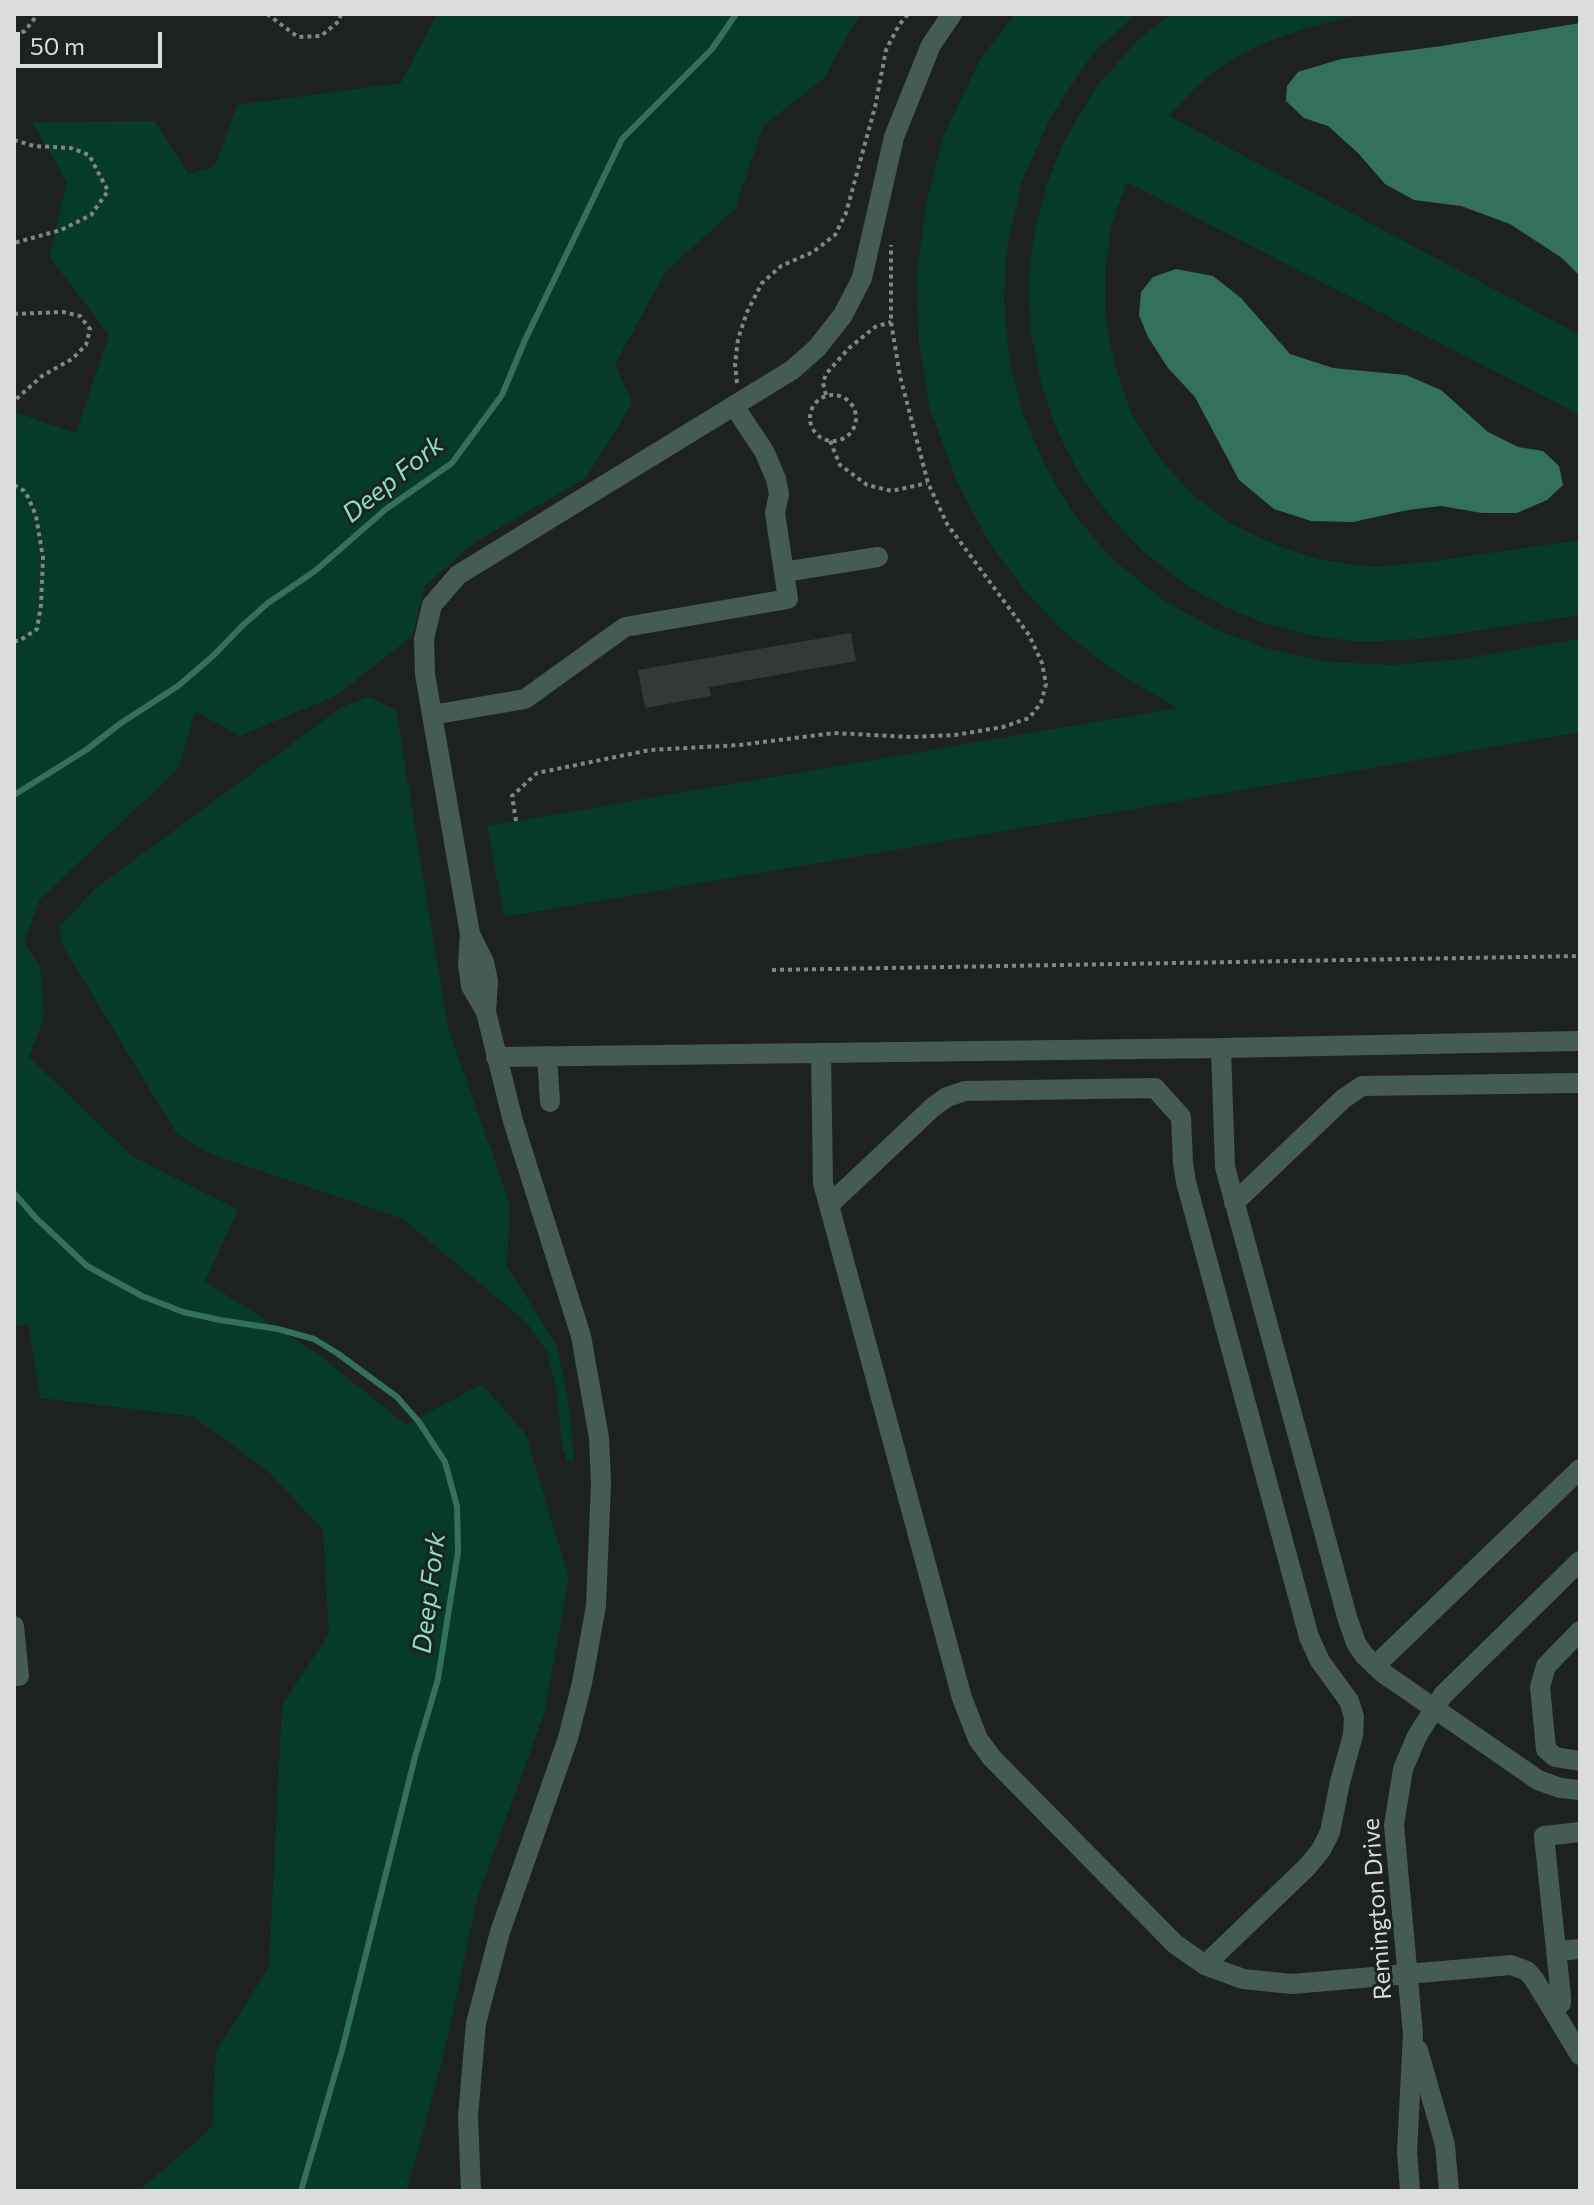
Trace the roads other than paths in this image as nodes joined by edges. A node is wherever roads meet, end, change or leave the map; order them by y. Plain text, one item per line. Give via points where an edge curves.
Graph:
1 (952, 14) edge
2 (739, 403) junction
3 (878, 557) dead end
4 (784, 572) junction
5 (432, 715) junction
6 (1580, 1041) edge
7 (1221, 1048) junction
8 (821, 1054) junction
9 (547, 1056) junction
10 (1580, 1056) edge
11 (496, 1057) junction
12 (1580, 1083) edge
13 (550, 1102) dead end
14 (1234, 1203) junction
15 (829, 1205) junction
16 (1580, 1469) edge
17 (1580, 1561) edge
18 (14, 1626) edge
19 (1580, 1631) edge
20 (1375, 1666) junction
21 (14, 1676) edge
22 (1433, 1708) junction
23 (1580, 1761) edge
24 (1580, 1790) edge
25 (1580, 1832) edge
26 (1580, 1949) edge
27 (1557, 1951) junction
28 (1205, 1965) junction
29 (1406, 1973) junction
30 (1553, 2009) junction
31 (1413, 2034) junction
32 (1580, 2055) edge
33 (471, 2191) edge
34 (1410, 2191) edge
35 (1449, 2191) edge

1 - 2 street via 931,45 894,137 862,278 843,315 792,370
2 - 4 street via 776,479
2 - 5 street via 458,575 432,605 424,639
3 - 4 street
4 - 5 street via 788,599 625,627 525,699
5 - 11 street via 470,934 471,986 486,1012
6 - 7 street
6 - 10 street
7 - 8 street
7 - 14 street via 1223,1156
8 - 9 street
8 - 15 street via 822,1176
9 - 11 street
9 - 13 street
11 - 33 street via 581,1336 599,1438 602,1522 596,1606 582,1683 500,1932 476,2023 468,2117
12 - 14 street via 1362,1086
14 - 20 street via 1351,1631
15 - 28 street via 958,1683 978,1739 1175,1944
15 - 28 street via 933,1107 965,1091 1155,1088 1181,1117 1186,1182 1309,1637 1354,1717 1330,1832 1321,1850
16 - 20 street
17 - 22 street, Remington Drive
18 - 21 street via 19,1676
19 - 23 street via 1546,1666 1540,1687 1546,1749 1555,1757
20 - 22 street
22 - 24 street via 1538,1780
22 - 29 street, Remington Drive via 1403,1769 1394,1825
25 - 27 street via 1544,1836
26 - 27 street
27 - 30 street via 1561,2003
28 - 29 street via 1243,1979 1279,1984
29 - 30 street via 1511,1965 1527,1971
29 - 31 street, Remington Drive
30 - 32 street
31 - 34 street, Remington Drive
31 - 35 street, Remington Drive via 1445,2145

